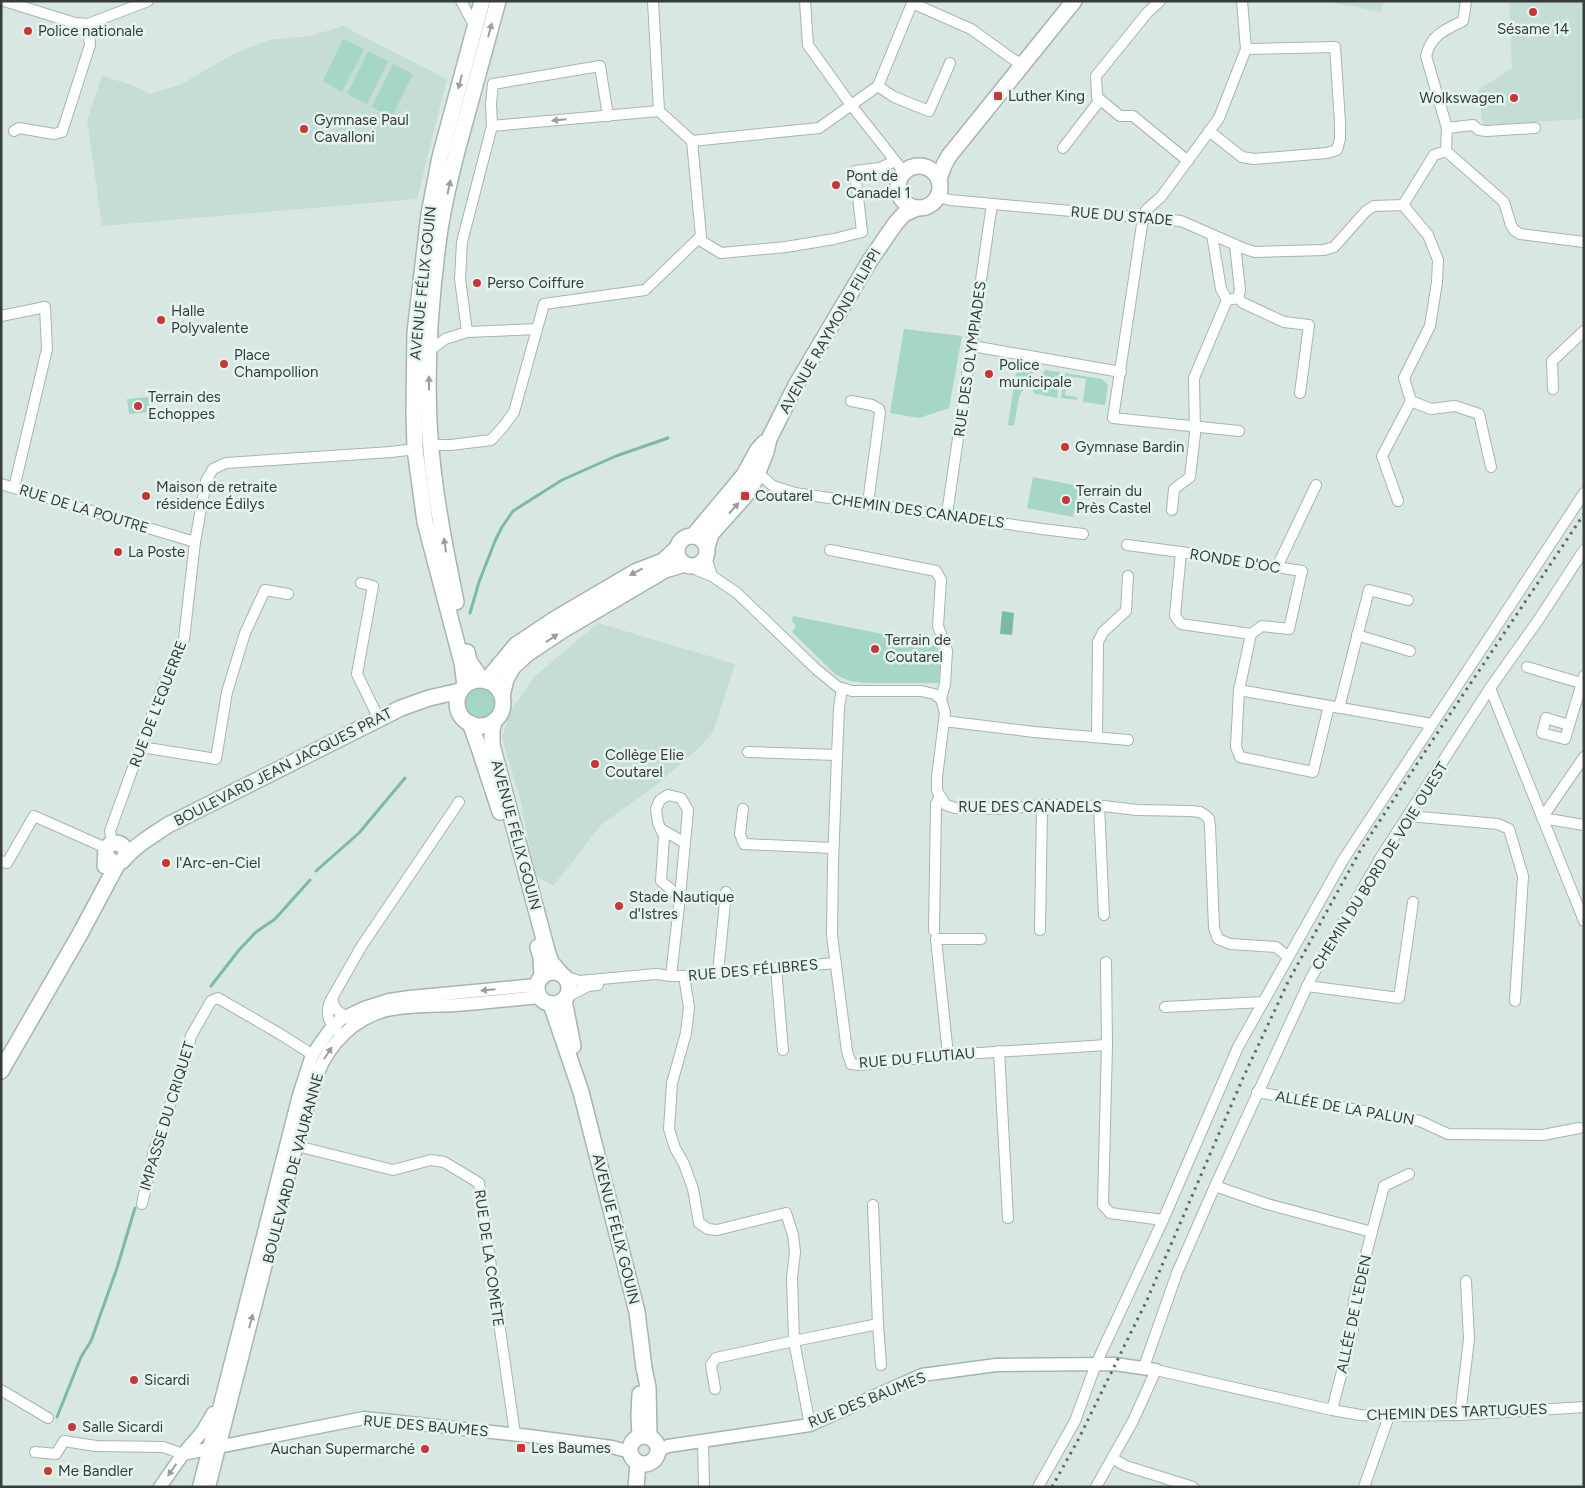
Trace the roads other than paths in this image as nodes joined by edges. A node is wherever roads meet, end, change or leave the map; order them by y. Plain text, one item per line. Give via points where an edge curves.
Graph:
1 (4, 1) edge
2 (148, 1) edge
3 (461, 1) edge
4 (482, 1) edge
5 (498, 1) edge
6 (653, 1) edge
7 (804, 1) edge
8 (1074, 1) edge
9 (1160, 1) edge
10 (1242, 1) edge
11 (1466, 1) edge
12 (912, 2) edge
13 (93, 22) junction
14 (475, 27) junction
15 (1246, 49) junction
16 (950, 63) dead end
17 (1024, 64) junction
18 (478, 72) junction
19 (493, 84) junction
20 (878, 86) junction
21 (1100, 100) junction
22 (850, 105) junction
23 (659, 111) junction
24 (608, 116) junction
25 (492, 126) junction
26 (1447, 128) junction
27 (1535, 128) dead end
28 (14, 131) dead end
29 (1209, 132) junction
30 (692, 141) junction
31 (1063, 148) dead end
32 (1446, 150) junction
33 (949, 156) junction
34 (1188, 161) junction
35 (899, 166) junction
36 (924, 166) junction
37 (940, 180) junction
38 (900, 196) junction
39 (939, 197) junction
40 (992, 204) junction
41 (1403, 205) junction
42 (917, 208) junction
43 (1144, 218) junction
44 (895, 224) junction
45 (1212, 235) junction
46 (698, 239) junction
47 (1584, 242) edge
48 (1235, 245) junction
49 (1232, 299) junction
50 (1, 316) edge
51 (537, 329) junction
52 (1584, 330) edge
53 (467, 332) junction
54 (972, 346) junction
55 (429, 351) junction
56 (1120, 372) junction
57 (1553, 389) dead end
58 (1300, 393) dead end
59 (851, 401) dead end
60 (1411, 401) junction
61 (1195, 426) junction
62 (1239, 431) dead end
63 (769, 439) junction
64 (431, 445) junction
65 (416, 448) junction
66 (1491, 467) dead end
67 (758, 474) junction
68 (1, 484) edge
69 (1316, 485) dead end
70 (14, 488) junction
71 (1584, 493) edge
72 (1398, 501) dead end
73 (868, 503) junction
74 (1172, 510) dead end
75 (947, 514) junction
76 (1083, 534) dead end
77 (693, 536) junction
78 (195, 542) junction
79 (1127, 545) dead end
80 (677, 548) junction
81 (830, 550) dead end
82 (1584, 550) edge
83 (706, 552) junction
84 (1181, 552) junction
85 (688, 565) junction
86 (1277, 567) junction
87 (712, 576) junction
88 (1128, 576) dead end
89 (360, 583) dead end
90 (288, 594) dead end
91 (1408, 600) dead end
92 (1251, 634) junction
93 (1357, 635) junction
94 (1410, 651) dead end
95 (1527, 667) dead end
96 (484, 680) junction
97 (1583, 681) edge
98 (463, 688) junction
99 (842, 688) junction
100 (1490, 688) junction
101 (1239, 690) junction
102 (502, 696) junction
103 (429, 698) junction
104 (941, 699) junction
105 (1334, 707) junction
106 (464, 718) junction
107 (379, 719) junction
108 (494, 721) junction
109 (944, 721) junction
110 (1432, 724) junction
111 (1569, 725) dead end
112 (1097, 737) junction
113 (1128, 740) dead end
114 (141, 747) junction
115 (748, 752) dead end
116 (837, 754) junction
117 (1584, 757) edge
118 (940, 797) junction
119 (459, 802) dead end
120 (1042, 805) junction
121 (1099, 806) junction
122 (743, 809) dead end
123 (1409, 816) junction
124 (1542, 818) junction
125 (1584, 825) edge
126 (661, 829) junction
127 (685, 843) junction
128 (833, 848) junction
129 (115, 852) junction
130 (1, 860) edge
131 (726, 892) dead end
132 (680, 897) junction
133 (1413, 902) dead end
134 (1104, 915) dead end
135 (1584, 921) edge
136 (1040, 930) dead end
137 (934, 931) dead end
138 (981, 939) dead end
139 (1288, 957) junction
140 (1106, 962) dead end
141 (836, 963) junction
142 (776, 968) junction
143 (718, 973) junction
144 (562, 975) junction
145 (670, 976) junction
146 (684, 976) junction
147 (1307, 986) junction
148 (550, 994) junction
149 (332, 998) junction
150 (1515, 1001) dead end
151 (1263, 1002) junction
152 (1165, 1007) dead end
153 (351, 1021) junction
154 (337, 1032) junction
155 (1107, 1045) junction
156 (783, 1050) dead end
157 (999, 1051) junction
158 (313, 1055) junction
159 (948, 1055) junction
160 (1, 1071) edge
161 (1257, 1092) junction
162 (1579, 1128) dead end
163 (297, 1146) junction
164 (1409, 1174) dead end
165 (1214, 1186) junction
166 (142, 1204) dead end
167 (872, 1205) dead end
168 (1008, 1218) dead end
169 (1163, 1220) junction
170 (1372, 1232) junction
171 (1466, 1282) dead end
172 (878, 1324) junction
173 (794, 1340) junction
174 (1096, 1364) junction
175 (881, 1365) dead end
176 (1150, 1369) junction
177 (715, 1389) dead end
178 (1, 1390) edge
179 (222, 1398) junction
180 (1584, 1407) edge
181 (1332, 1410) junction
182 (1460, 1415) junction
183 (1389, 1416) junction
184 (48, 1418) dead end
185 (810, 1425) junction
186 (514, 1434) junction
187 (703, 1441) junction
188 (214, 1448) junction
189 (647, 1448) junction
190 (35, 1452) dead end
191 (183, 1454) junction
192 (1112, 1458) junction
193 (160, 1487) edge
194 (199, 1487) edge
195 (209, 1487) edge
196 (636, 1487) edge
197 (645, 1487) edge
198 (704, 1487) edge
199 (1038, 1487) edge
200 (1096, 1487) edge
201 (1193, 1487) edge
202 (1364, 1487) edge

1 - 13 street via 75,23
2 - 13 street
3 - 14 street
4 - 14 main road, AVENUE FÉLIX GOUIN
18 -> 5 main road, AVENUE FÉLIX GOUIN
6 - 23 street
7 - 22 street via 808,45
8 - 17 main road
9 - 21 street via 1096,76 1096,97
10 - 15 street
11 - 26 street via 1463,21 1441,32 1429,46 1426,56
12 - 17 street via 971,30
12 - 20 street
13 - 28 street via 90,45 62,132 54,134 19,128
14 -> 65 main road, AVENUE FÉLIX GOUIN via 428,214 415,333
15 - 29 street via 1219,118
15 - 29 street via 1335,47 1340,122 1337,150 1254,159 1242,157
16 - 20 street via 929,111 894,97
17 - 33 main road
18 - 19 street
55 -> 18 main road, AVENUE FÉLIX GOUIN via 441,223
19 - 24 street via 600,66
19 - 25 street
20 - 22 street
21 - 31 street
21 - 34 street via 1120,116 1133,116
22 - 30 street via 819,128
22 - 35 street
23 - 24 street
23 - 30 street
24 -> 25 street
25 - 53 street via 462,242 460,280
26 - 27 street via 1473,125 1486,131
26 - 32 street
29 - 34 street
30 - 46 street via 701,236
32 - 41 street via 1434,155
32 - 47 street via 1504,202 1514,230 1520,234
33 - 36 main road
33 - 37 main road
34 - 43 street via 1161,197 1146,210
35 - 36 main road
35 - 38 main road
35 - 46 street via 855,171 862,232 786,247 721,253
36 - 37 main road via 936,173
37 - 39 main road
38 - 42 main road via 904,202
38 - 44 main road, AVENUE RAYMOND FILIPPI
39 - 40 street, RUE DU STADE
39 - 42 main road via 930,206
40 - 43 street, RUE DU STADE
40 - 54 street, RUE DES OLYMPIADES
41 - 48 street, RUE DU STADE via 1374,206 1334,246 1324,250 1256,252
41 - 60 street via 1428,235 1438,260 1430,326 1404,378
42 - 44 main road, AVENUE RAYMOND FILIPPI via 904,214
43 - 45 street, RUE DU STADE via 1181,222
43 - 56 street
44 - 63 main road, AVENUE RAYMOND FILIPPI via 796,384
45 - 48 street, RUE DU STADE
45 - 49 street via 1221,289
46 - 51 street via 645,290 544,304
48 - 49 street via 1240,290
49 - 58 street via 1284,322 1309,325
49 - 61 street via 1194,378
50 - 70 street via 45,307 47,349
51 - 53 street
51 - 64 street via 514,412 503,428 491,440
52 - 57 street via 1552,361
53 - 55 street via 445,339
54 - 56 street
54 - 75 street, RUE DES OLYMPIADES
64 -> 55 main road, AVENUE FÉLIX GOUIN
56 - 61 street via 1113,418
59 - 73 street via 872,405 880,413
60 - 66 street via 1431,409 1456,406 1479,414
60 - 72 street via 1382,456
61 - 62 street
61 - 74 street via 1190,477 1174,489
63 - 67 main road, AVENUE RAYMOND FILIPPI
63 - 77 main road, AVENUE RAYMOND FILIPPI via 757,451 744,475
96 -> 64 main road, AVENUE FÉLIX GOUIN via 469,661 448,559
65 - 78 street, RUE DE L'EQUERRE via 226,463 211,468
65 - 98 main road, AVENUE FÉLIX GOUIN via 425,522 462,663
67 - 73 street, CHEMIN DES CANADELS via 773,486 795,493
83 -> 67 main road, AVENUE RAYMOND FILIPPI via 711,534 745,496
68 - 70 street, RUE DE LA POUTRE
69 - 86 street
70 - 78 street, RUE DE LA POUTRE
71 - 110 street
73 - 75 street, CHEMIN DES CANADELS
75 - 76 street, CHEMIN DES CANADELS
77 - 80 main road via 684,538
77 - 83 main road via 702,539
78 - 114 street, RUE DE L'EQUERRE via 184,639 164,682
79 - 84 street
80 - 85 main road via 678,558
80 -> 96 main road via 663,561 639,570 516,645
81 - 104 street, RUE DES CANADELS via 936,571 940,580 938,626 947,650
82 - 100 street, CHEMIN DU BORD DE VOIE OUEST
83 - 85 main road via 700,564
83 - 87 street
84 - 86 street, RONDE D'OC
84 - 92 street, RONDE D'OC via 1175,616 1181,624
85 - 87 street
102 -> 85 main road via 513,667 527,654 665,570
86 - 92 street, RONDE D'OC via 1302,571 1289,630 1262,626
87 - 99 street via 737,593 816,669
88 - 112 street via 1126,611 1103,632 1098,642
89 - 107 street via 374,586 356,674
90 - 114 street via 265,590 245,633 227,692 216,759
91 - 93 street via 1369,590
92 - 101 street
93 - 94 street
93 - 105 street
95 - 97 street
96 - 98 main road via 471,682
96 - 102 main road via 493,684
97 - 111 street
98 - 103 main road, BOULEVARD JEAN JACQUES PRAT
98 - 106 main road via 457,705
99 - 104 street via 852,691 921,691
99 - 116 street, RUE DU FLUTIAU
100 - 123 street, CHEMIN DU BORD DE VOIE OUEST
100 - 124 street
101 - 105 street
101 - 105 street via 1236,747 1240,756 1313,772
102 - 108 main road via 502,711
103 - 106 main road
103 - 107 main road, BOULEVARD JEAN JACQUES PRAT
104 - 109 street, RUE DES CANADELS
105 - 110 street
106 - 108 main road via 477,726
106 - 148 main road, AVENUE FÉLIX GOUIN via 479,748 510,843
107 - 129 main road, BOULEVARD JEAN JACQUES PRAT via 168,825 140,843
108 - 144 main road, AVENUE FÉLIX GOUIN via 492,745 548,954
109 - 112 street
109 - 118 street, RUE DES CANADELS via 937,777
110 - 139 street via 1343,860
112 - 113 street
114 - 129 street, RUE DE L'EQUERRE via 110,831
115 - 116 street
116 - 128 street, RUE DU FLUTIAU
117 - 124 street
118 - 120 street, RUE DES CANADELS via 946,805 955,808 1003,809
118 - 137 street via 936,804
119 - 149 street via 361,947
120 - 121 street, RUE DES CANADELS
120 - 136 street
121 - 134 street
121 - 139 street, RUE DES CANADELS via 1205,814 1210,826 1214,928 1218,939 1230,944 1276,947
122 - 128 street via 740,834 744,844
123 - 147 street, CHEMIN DU BORD DE VOIE OUEST via 1376,866
123 - 150 street via 1498,824 1509,829 1524,876
124 - 125 street
124 - 135 street
126 - 127 street
126 - 127 street via 656,809 660,800 668,795 681,798 688,810
126 - 132 street via 664,836 662,881
127 - 132 street
128 - 141 street, RUE DU FLUTIAU via 832,935
129 - 130 street via 34,816 7,863
129 - 160 main road, BOULEVARD JEAN JACQUES PRAT via 110,880
131 - 143 street
132 - 145 street
133 - 147 street via 1398,998
138 - 159 street via 936,939
139 - 151 street
140 - 155 street
141 - 142 street, RUE DES FÉLIBRES
141 - 159 street, RUE DU FLUTIAU via 851,1064
142 - 143 street, RUE DES FÉLIBRES
142 - 156 street
143 - 146 street, RUE DES FÉLIBRES
144 - 145 street, RUE DES FÉLIBRES via 579,980 656,974
144 - 148 main road via 551,972
144 - 148 main road via 569,988
145 - 146 street, RUE DES FÉLIBRES
145 - 148 street, RUE DES FÉLIBRES via 654,981 588,986
146 - 173 street via 689,1007 686,1033 672,1083 669,1129 693,1189 699,1223 717,1230 786,1212 793,1235
147 - 161 street, CHEMIN DU BORD DE VOIE OUEST
148 - 153 street, BOULEVARD DE VAURANNE via 389,1000 364,1008
148 - 189 main road, AVENUE FÉLIX GOUIN via 580,1092 637,1312 644,1368 639,1415
149 - 153 street via 338,1013
149 - 154 street via 327,1010 330,1023
151 - 152 street
151 - 169 street via 1238,1047
153 - 154 street, BOULEVARD DE VAURANNE
154 - 158 street, BOULEVARD DE VAURANNE
163 -> 154 street, BOULEVARD DE VAURANNE via 322,1063
155 - 157 street, RUE DU FLUTIAU
155 - 169 street via 1103,1205 1110,1213
157 - 159 street, RUE DU FLUTIAU
157 - 168 street
158 - 166 street, IMPASSE DU CRIQUET via 218,998 211,1001 191,1036 154,1150
158 - 179 street, BOULEVARD DE VAURANNE via 299,1096
161 - 162 street, ALLÉE DE LA PALUN via 1420,1121 1448,1134 1544,1134
161 - 165 street, CHEMIN DU BORD DE VOIE OUEST
163 - 186 street, RUE DE LA COMÈTE via 393,1170 431,1160 444,1162 479,1184
188 -> 163 street, BOULEVARD DE VAURANNE
164 - 170 street, ALLÉE DE L'EDEN via 1384,1186
165 - 170 street
165 - 176 street, CHEMIN DU BORD DE VOIE OUEST via 1177,1273
167 - 172 street
169 - 174 street
170 - 181 street, ALLÉE DE L'EDEN via 1354,1300 1353,1328
171 - 182 street via 1469,1340
172 - 173 street
172 - 175 street
173 - 177 street via 716,1358 712,1365
173 - 185 street
174 - 176 street, RUE DES BAUMES
174 - 185 street, RUE DES BAUMES via 996,1365 922,1375
174 - 199 street via 1075,1421
176 - 181 street, CHEMIN DES TARTUGUES
176 - 192 street, CHEMIN DU BORD DE VOIE OUEST via 1133,1421
178 - 184 street
179 - 188 street, BOULEVARD DE VAURANNE
179 - 191 street, BOULEVARD DE VAURANNE via 202,1432
180 - 182 street, CHEMIN DES TARTUGUES
181 - 183 street, CHEMIN DES TARTUGUES
182 - 183 street, CHEMIN DES TARTUGUES
183 - 202 street
185 - 187 street, RUE DES BAUMES
186 - 188 street, RUE DES BAUMES via 364,1418
186 - 189 street, RUE DES BAUMES via 612,1447
187 - 189 street, RUE DES BAUMES
187 - 198 street
188 - 191 street, RUE DES BAUMES
188 - 194 street
188 - 195 street
189 - 196 main road, AVENUE FÉLIX GOUIN
189 - 197 main road, AVENUE FÉLIX GOUIN
190 - 191 street via 56,1454 64,1441 96,1446 163,1447
191 -> 193 street, BOULEVARD DE VAURANNE
192 - 200 street, CHEMIN DU BORD DE VOIE OUEST
192 - 201 street via 1126,1466

